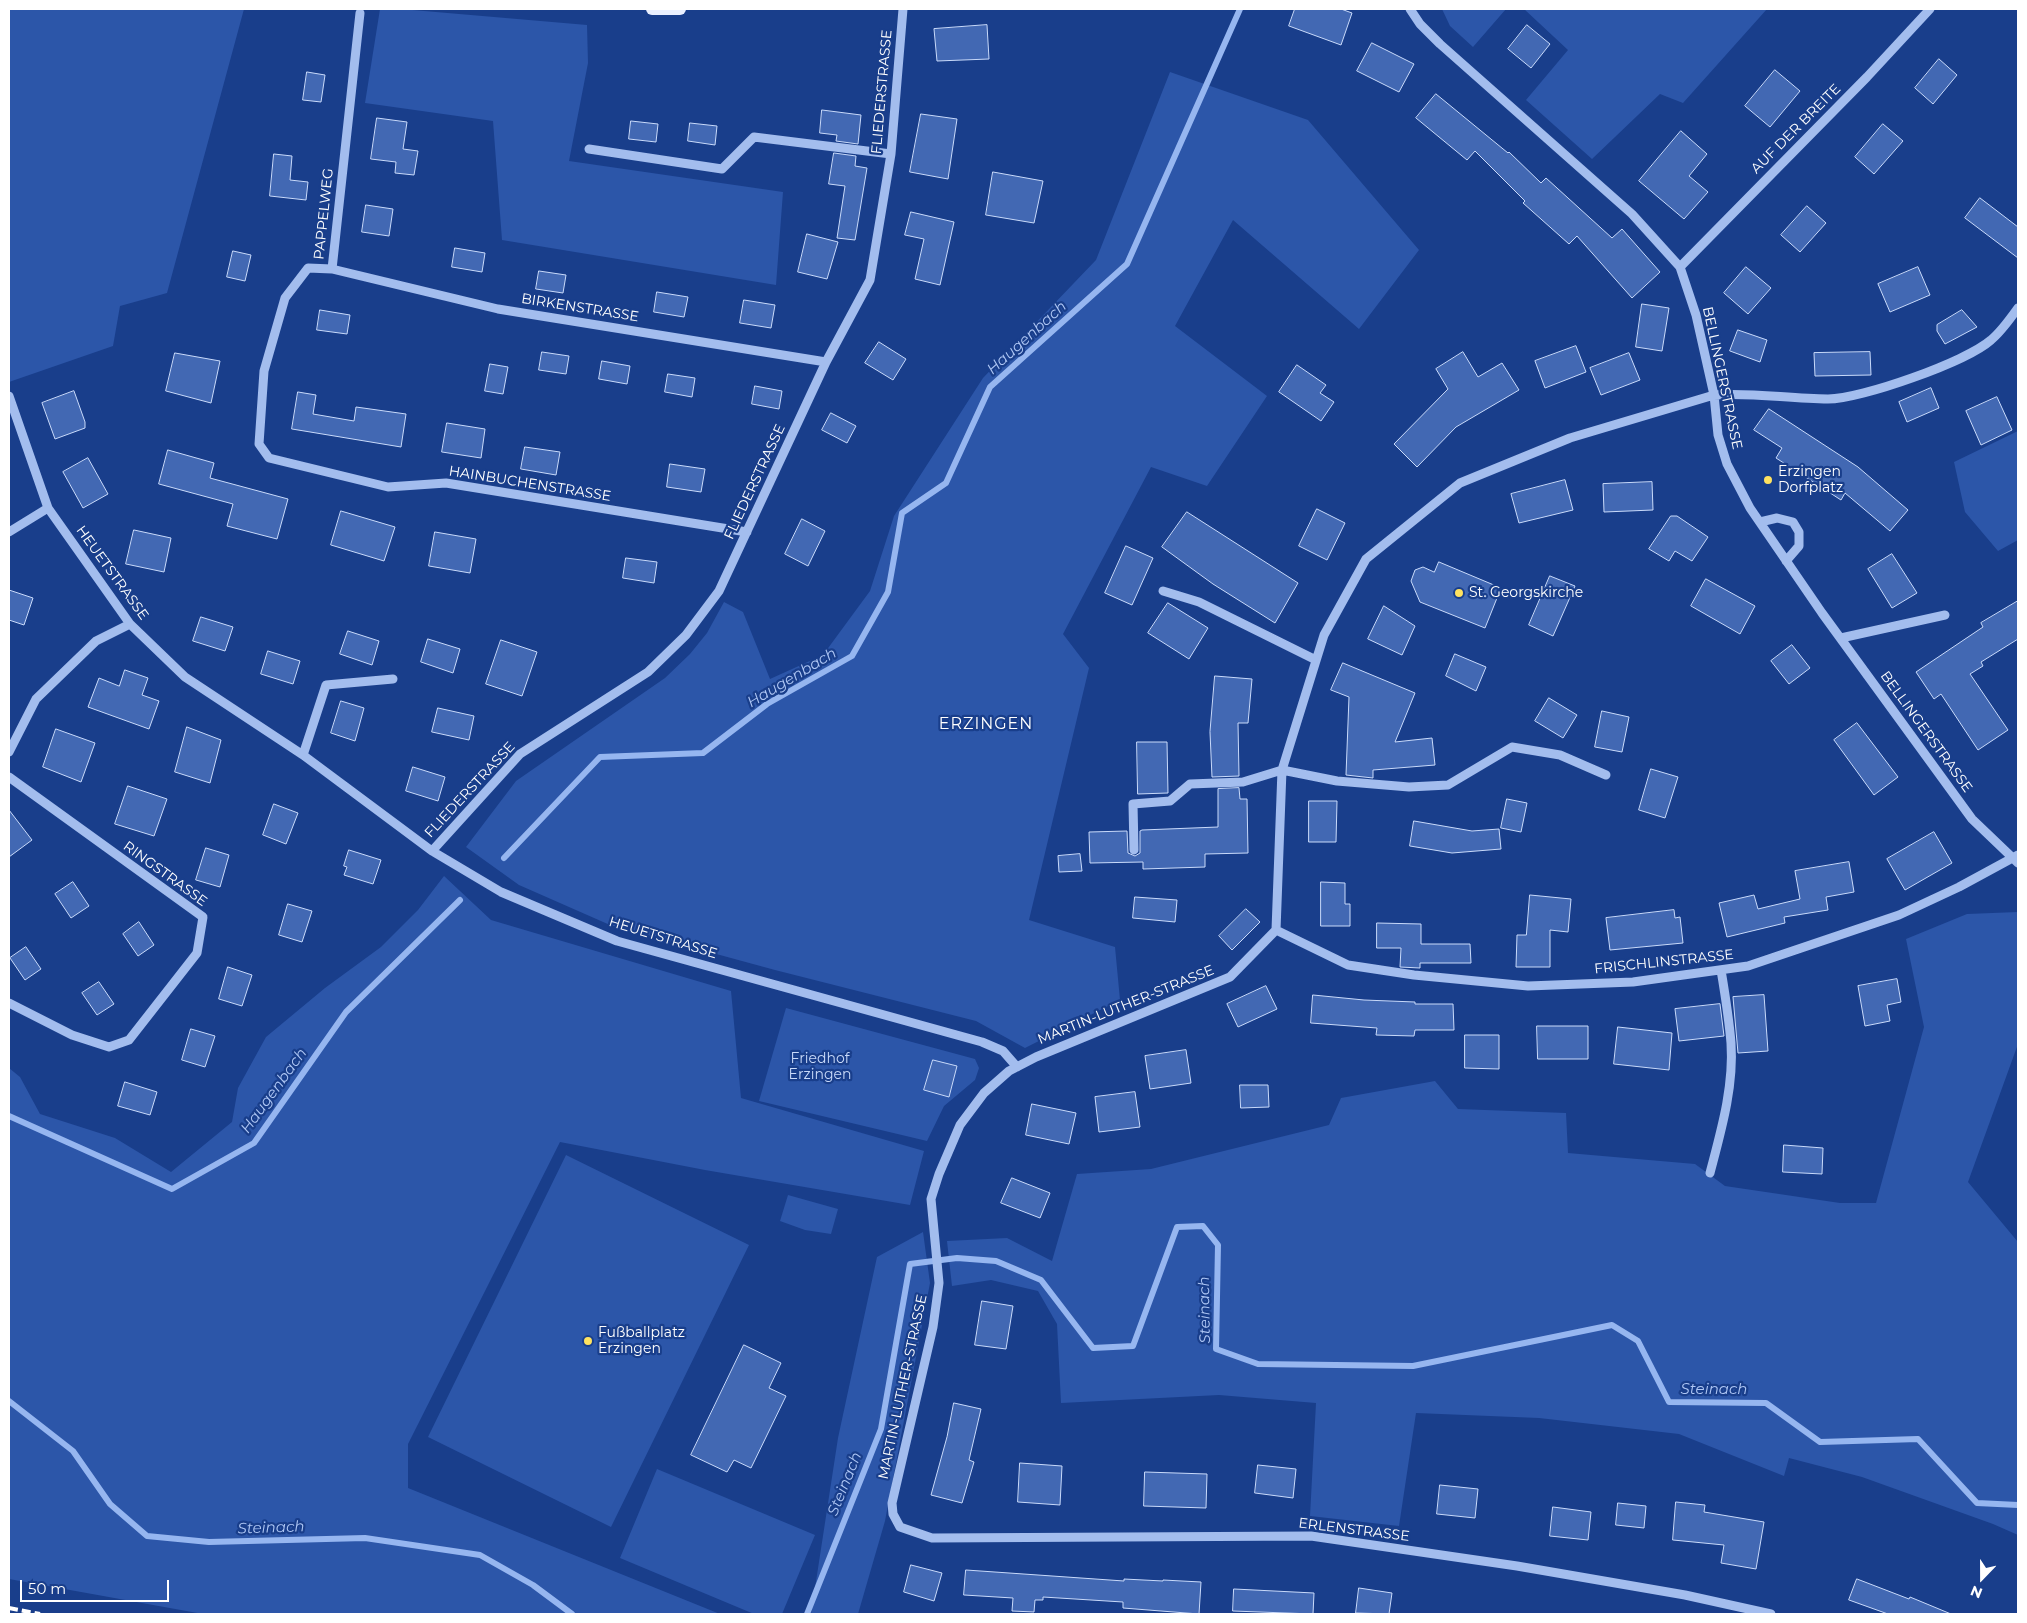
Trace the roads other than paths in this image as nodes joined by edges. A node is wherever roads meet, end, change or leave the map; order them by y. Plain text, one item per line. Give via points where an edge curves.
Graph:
1 (652, 9) edge
2 (680, 9) edge
3 (903, 9) edge
4 (1410, 9) edge
5 (1930, 9) edge
6 (360, 13) dead end
7 (589, 149) dead end
8 (891, 154) junction
9 (1680, 267) junction
10 (332, 269) junction
11 (2018, 308) edge
12 (826, 362) junction
13 (1714, 395) junction
14 (9, 396) edge
15 (259, 444) joint
16 (48, 508) junction
17 (1760, 522) junction
18 (9, 532) edge
19 (747, 532) junction
20 (1786, 561) junction
21 (1163, 592) dead end
22 (1945, 615) dead end
23 (130, 624) junction
24 (1841, 638) junction
25 (1316, 660) junction
26 (393, 679) dead end
27 (9, 752) edge
28 (303, 755) junction
29 (1282, 770) junction
30 (1606, 775) dead end
31 (9, 777) edge
32 (1134, 850) dead end
33 (432, 851) junction
34 (2016, 859) edge
35 (1276, 930) junction
36 (1721, 970) junction
37 (9, 1003) edge
38 (1017, 1067) junction
39 (1710, 1173) dead end
40 (900, 1527) joint
41 (1771, 1614) edge

1 - 2 main road
3 - 8 street, FLIEDERSTRASSE
4 - 9 street, BELLINGERSTRASSE via 1440,44 1632,214
5 - 9 street, AUF DER BREITE
6 - 10 street, PAPPELWEG
7 - 8 street via 722,169 754,137
8 - 12 street, FLIEDERSTRASSE via 870,280
9 - 13 street, BELLINGERSTRASSE via 1696,315
10 - 12 street, BIRKENSTRASSE via 498,308
10 - 15 street, PAPPELWEG via 308,268 285,298 264,371
11 - 13 street via 1992,340 1956,362 1871,391 1830,399 1736,393
12 - 19 street, FLIEDERSTRASSE
13 - 17 street, BELLINGERSTRASSE via 1718,435 1727,464
13 - 25 street via 1570,438 1460,483 1366,559 1324,635
14 - 16 street, HEUETSTRASSE
15 - 19 street, HAINBUCHENSTRASSE via 269,458 388,487 446,483
16 - 18 street
16 - 23 street, HEUETSTRASSE
17 - 20 street, BELLINGERSTRASSE
17 - 20 street via 1777,518 1793,522 1799,532 1799,546
19 - 33 street, FLIEDERSTRASSE via 720,591 686,635 648,672 520,754
20 - 24 street, BELLINGERSTRASSE
21 - 25 street via 1199,602
22 - 24 street
23 - 27 street via 96,641 36,699
23 - 28 street, HEUETSTRASSE via 185,677
24 - 34 street, BELLINGERSTRASSE via 1972,818
25 - 29 street
26 - 28 street via 326,685
28 - 33 street, HEUETSTRASSE
29 - 30 street via 1338,781 1409,787 1448,785 1512,747 1560,755
29 - 32 street via 1243,782 1190,784 1170,801 1133,804
29 - 35 street
31 - 37 street, RINGSTRASSE via 203,917 197,953 129,1040 109,1047 72,1035
33 - 38 street, HEUETSTRASSE via 500,892 616,941 982,1042 1004,1051
34 - 36 street, FRISCHLINSTRASSE via 1899,915 1748,966
35 - 36 street, FRISCHLINSTRASSE via 1348,965 1528,986 1632,982
35 - 38 street, MARTIN-LUTHER-STRASSE via 1230,977
36 - 39 street via 1731,1044 1724,1120
38 - 40 street, MARTIN-LUTHER-STRASSE via 984,1093 960,1125 932,1199 939,1282 933,1327 892,1503 893,1514
40 - 41 street, ERLENSTRASSE via 932,1538 1311,1536 1517,1566 1685,1595

